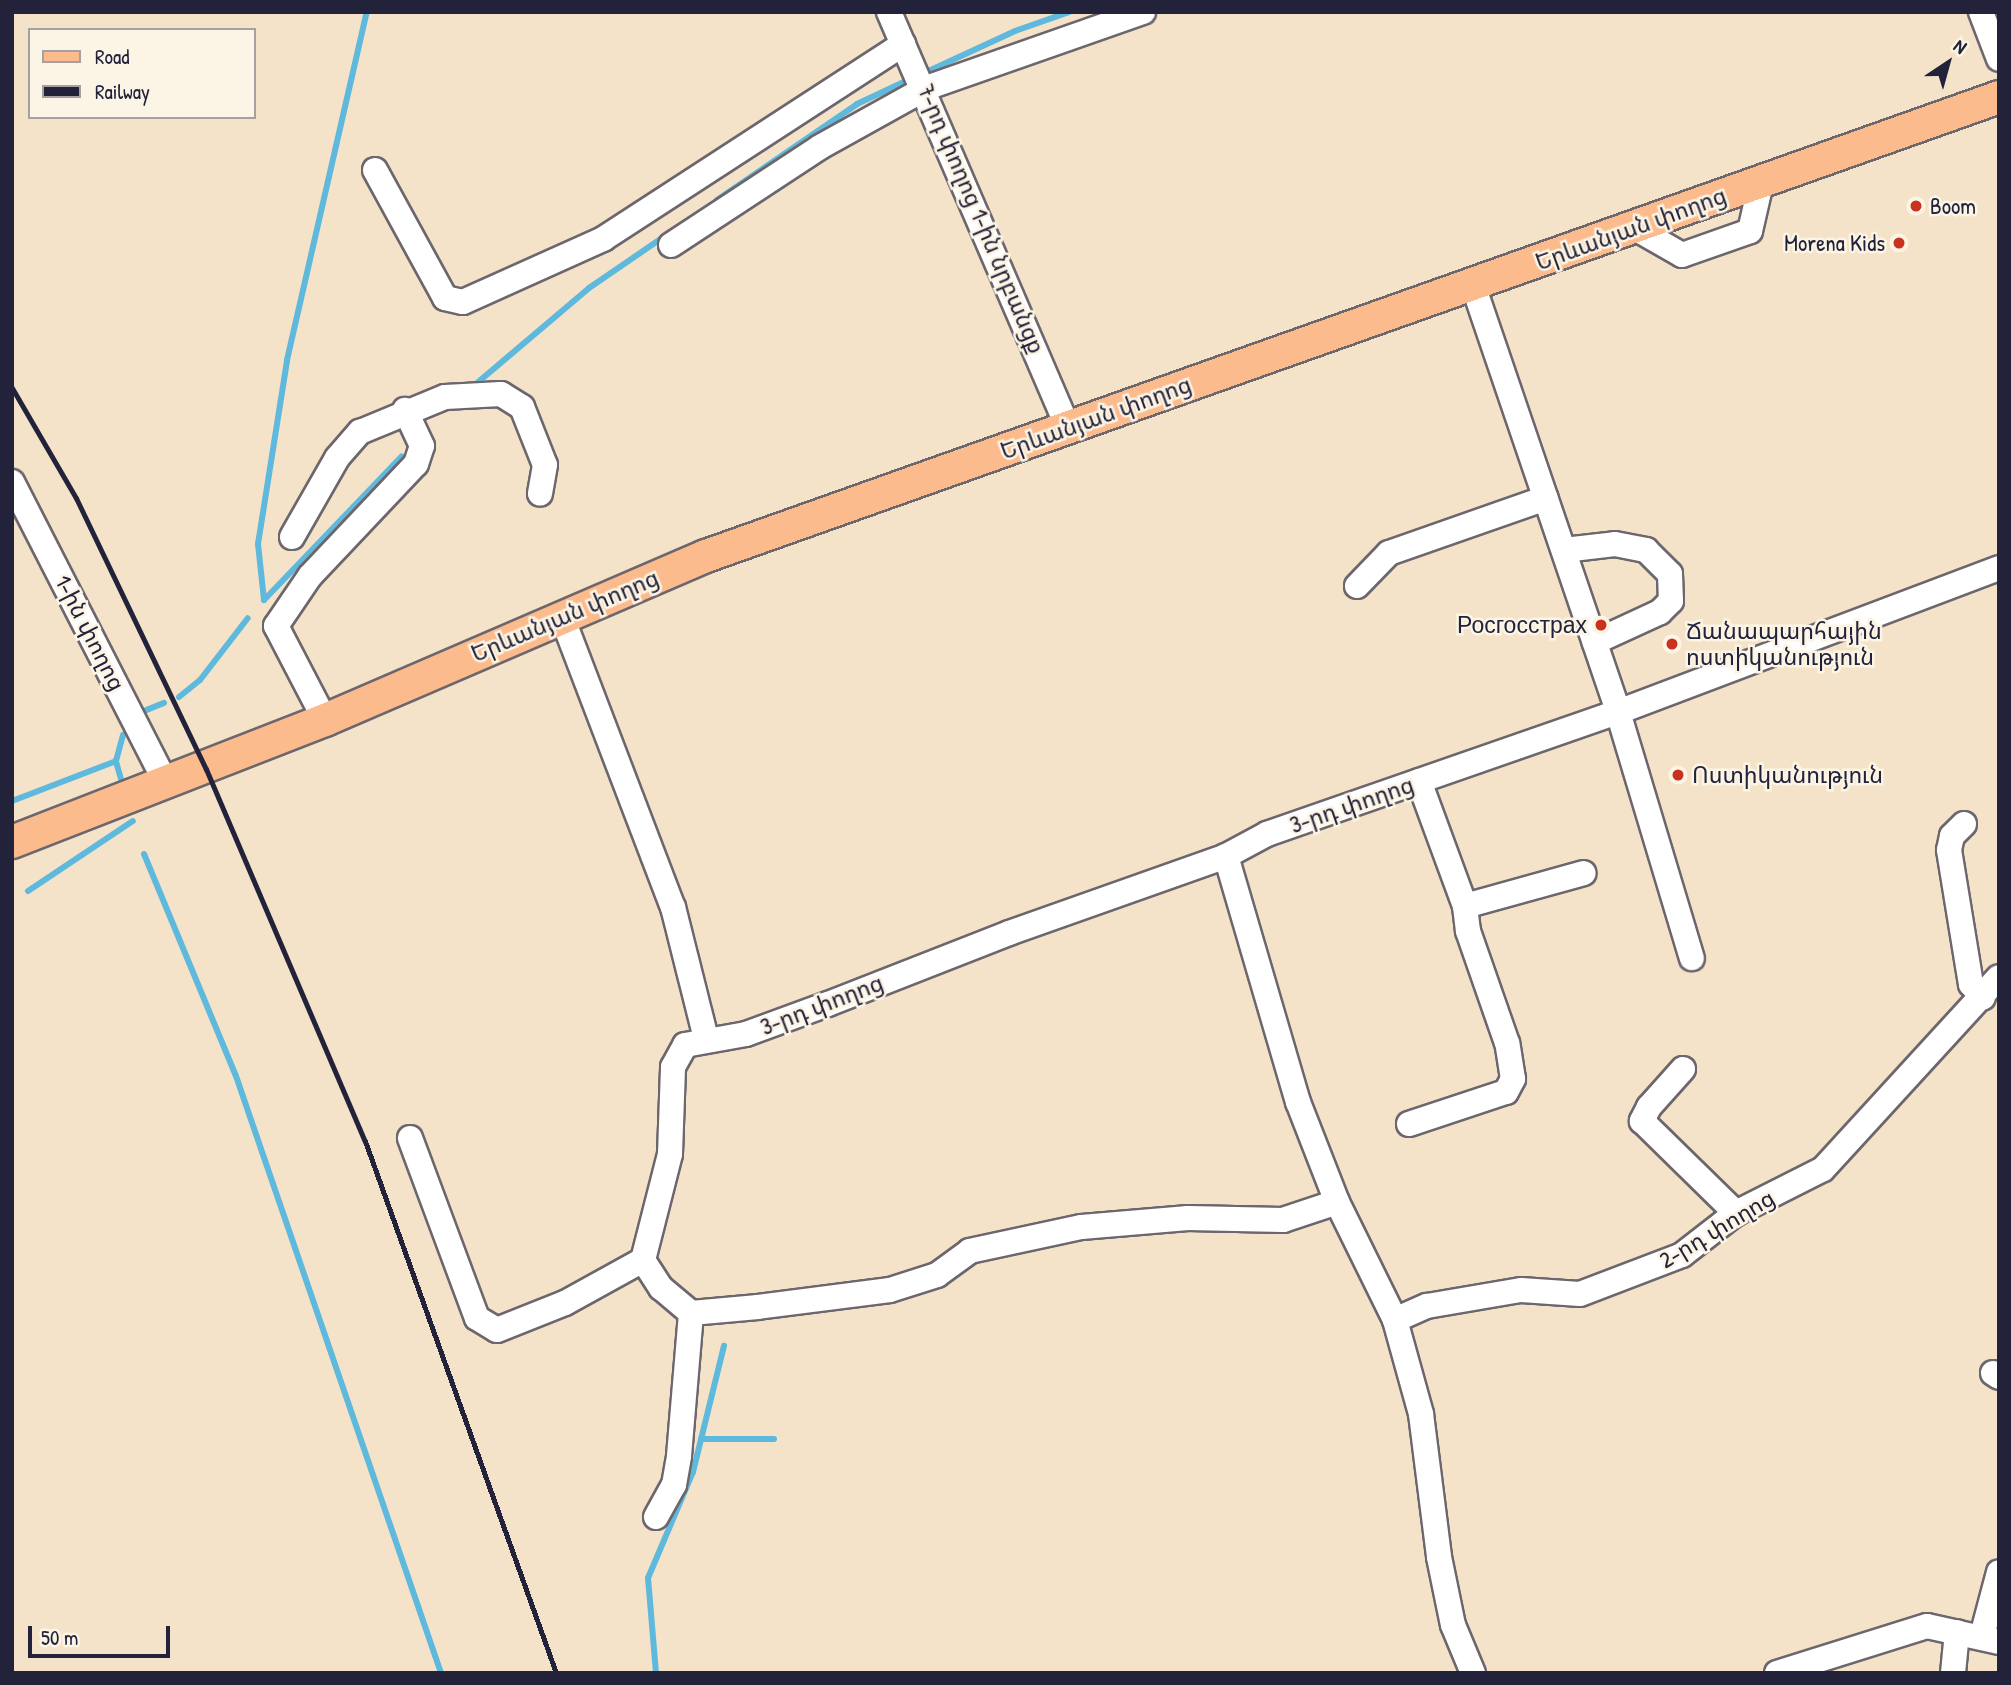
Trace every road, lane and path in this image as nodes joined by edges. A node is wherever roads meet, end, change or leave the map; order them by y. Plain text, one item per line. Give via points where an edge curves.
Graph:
1 (889, 12) edge
2 (1143, 12) edge
3 (1981, 12) edge
4 (903, 44) junction
5 (1999, 59) edge
6 (921, 79) junction
7 (1999, 97) edge
8 (376, 170) dead end
9 (1761, 183) junction
10 (1634, 228) junction
11 (671, 245) dead end
12 (1472, 285) junction
13 (405, 410) junction
14 (1068, 428) junction
15 (12, 482) edge
16 (540, 494) dead end
17 (1546, 498) junction
18 (292, 537) dead end
19 (1564, 550) junction
20 (1999, 568) edge
21 (1357, 586) dead end
22 (562, 617) junction
23 (1595, 642) junction
24 (1618, 712) junction
25 (325, 720) junction
26 (1419, 781) junction
27 (167, 785) junction
28 (1964, 824) dead end
29 (12, 842) edge
30 (1226, 856) junction
31 (1584, 873) dead end
32 (1465, 906) junction
33 (1692, 958) dead end
34 (1999, 977) edge
35 (1983, 998) junction
36 (706, 1038) junction
37 (1683, 1069) dead end
38 (1409, 1124) dead end
39 (410, 1138) dead end
40 (1337, 1202) junction
41 (1737, 1213) junction
42 (643, 1260) junction
43 (691, 1313) junction
44 (1395, 1320) junction
45 (656, 1517) dead end
46 (1999, 1572) edge
47 (1957, 1632) junction
48 (1990, 1639) edge
49 (1473, 1673) edge
50 (1777, 1673) edge
51 (1953, 1673) edge

1 - 4 street, 7-րդ փողոց 1-ին նրբանցք
2 - 6 street
3 - 5 street
4 - 6 street, 7-րդ փողոց 1-ին նրբանցք
4 - 8 street via 603,239 463,302 446,299
6 - 11 street
6 - 14 street, 7-րդ փողոց 1-ին նրբանցք
7 - 9 main road, Երևանյան փողոց
9 - 10 main road, Երևանյան փողոց
9 - 10 street via 1750,231 1682,255
10 - 12 main road, Երևանյան փողոց
12 - 14 main road, Երևանյան փողոց
12 - 17 street
13 - 16 street via 445,397 501,394 522,407 545,465
13 - 18 street via 360,432 337,458
13 - 25 street via 422,446 416,464 310,576 276,626
14 - 22 main road, Երևանյան փողոց via 706,556
15 - 27 street, 1-ին փողոց
17 - 19 street
17 - 21 street via 1389,553
19 - 23 street
19 - 23 street via 1615,544 1646,550 1670,574 1671,601 1661,612
20 - 24 street, 3-րդ փողոց
22 - 25 main road, Երևանյան փողոց
22 - 36 street via 673,907
23 - 24 street
24 - 26 street, 3-րդ փողոց
24 - 33 street
25 - 27 main road, Երևանյան փողոց
26 - 30 street, 3-րդ փողոց via 1267,834
26 - 32 street
27 - 29 main road, Երևանյան փողոց
28 - 35 street via 1952,836 1948,850 1971,984
30 - 36 street, 3-րդ փողոց via 746,1034
30 - 40 street via 1298,1102
31 - 32 street
32 - 38 street via 1468,931 1507,1043 1513,1079 1506,1092
34 - 35 street, 2-րդ փողոց
35 - 41 street, 2-րդ փողոց via 1824,1169
36 - 42 street via 685,1045 673,1067 670,1154
37 - 41 street via 1649,1107 1642,1122
39 - 42 street via 477,1318 498,1330 565,1303
40 - 43 street via 1283,1220 1188,1217 1081,1227 970,1251 937,1275 890,1290
40 - 44 street
41 - 44 street, 2-րդ փողոց via 1682,1255 1580,1294 1521,1290 1427,1306
42 - 43 street via 661,1288
43 - 45 street via 679,1456 674,1485
44 - 49 street via 1421,1413 1450,1611
46 - 48 street
47 - 48 street
47 - 50 street via 1927,1626
47 - 51 street

